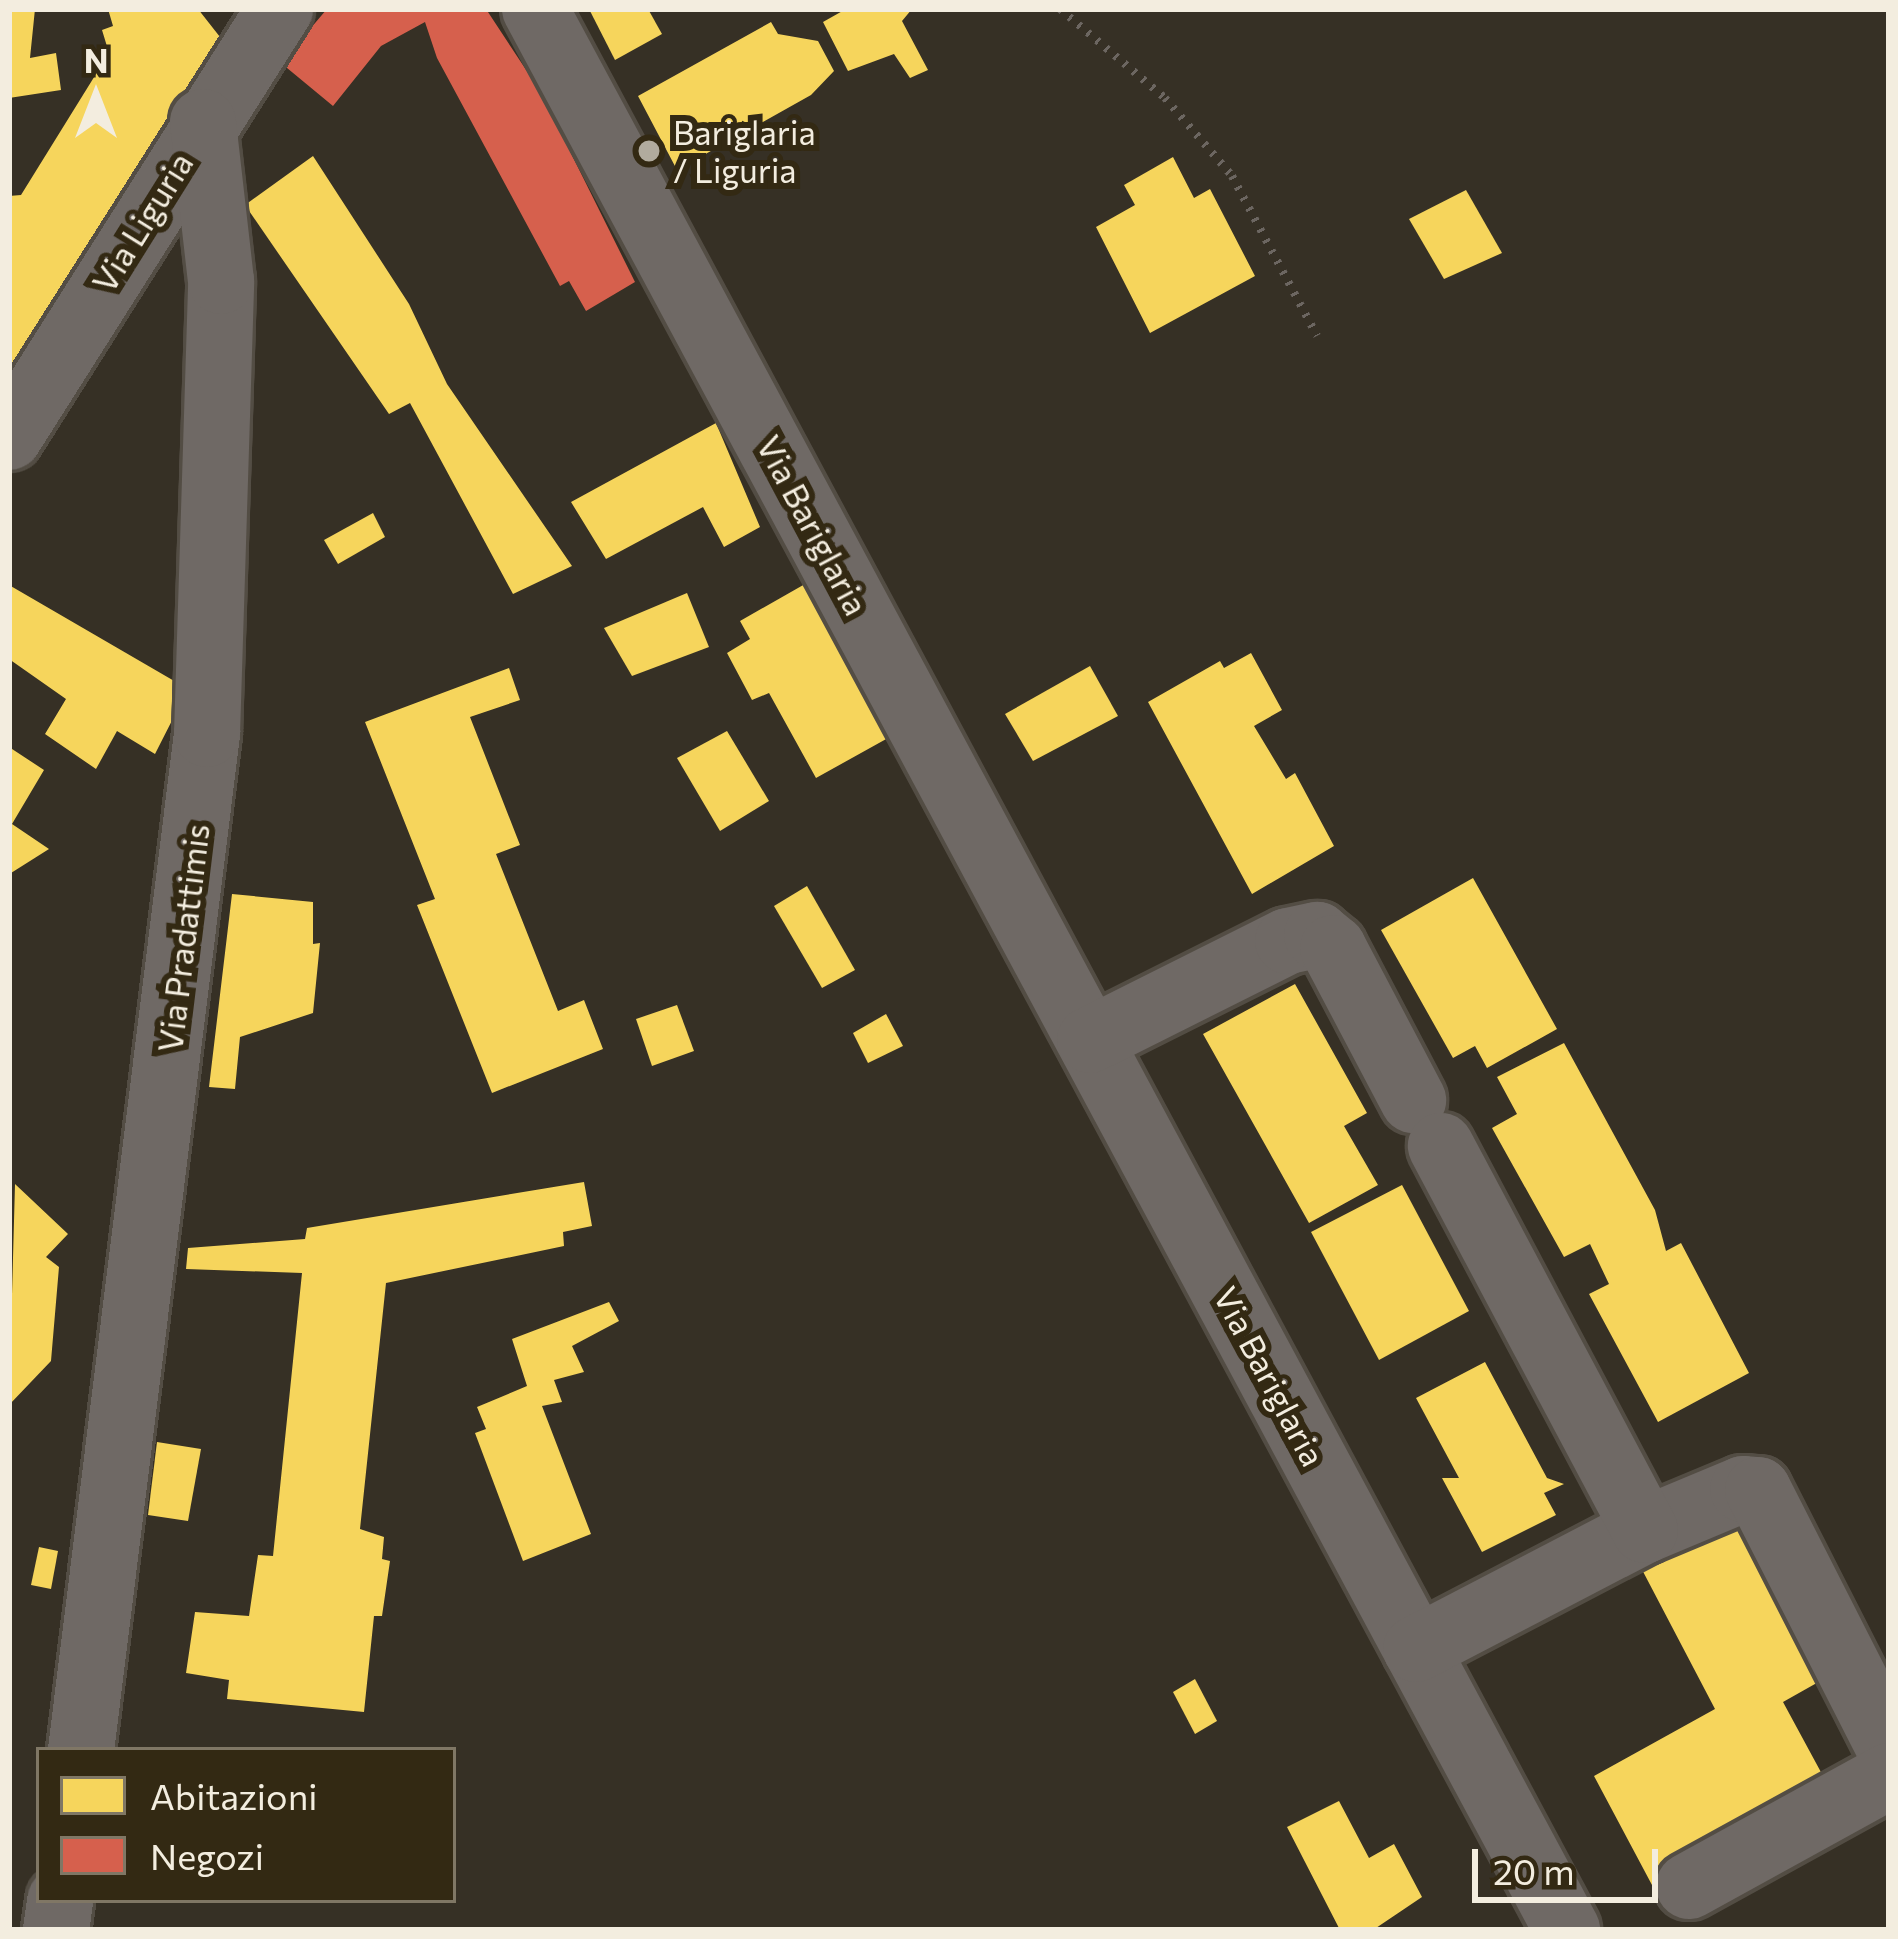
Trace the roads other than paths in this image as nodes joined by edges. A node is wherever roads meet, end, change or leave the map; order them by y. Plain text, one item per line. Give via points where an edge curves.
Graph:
1 (280, 9) edge
2 (535, 9) edge
3 (242, 36) edge
4 (203, 122) junction
5 (9, 437) edge
6 (1090, 1040) junction
7 (1645, 1530) junction
8 (1416, 1649) junction
9 (81, 1747) edge
10 (1889, 1747) edge
11 (1889, 1776) edge
12 (1689, 1886) dead end
13 (1567, 1930) edge

1 - 3 street, Via Liguria
2 - 6 street, Via Bariglaria
3 - 4 street, Via Liguria
4 - 5 street, Via Liguria
4 - 9 street, Via Pradattimis via 220,281 207,734
6 - 7 street via 1288,941 1317,935 1333,948
6 - 8 street, Via Bariglaria
7 - 8 street
7 - 10 street via 1723,1496 1758,1490
8 - 13 street, Via Bariglaria
11 - 12 street

